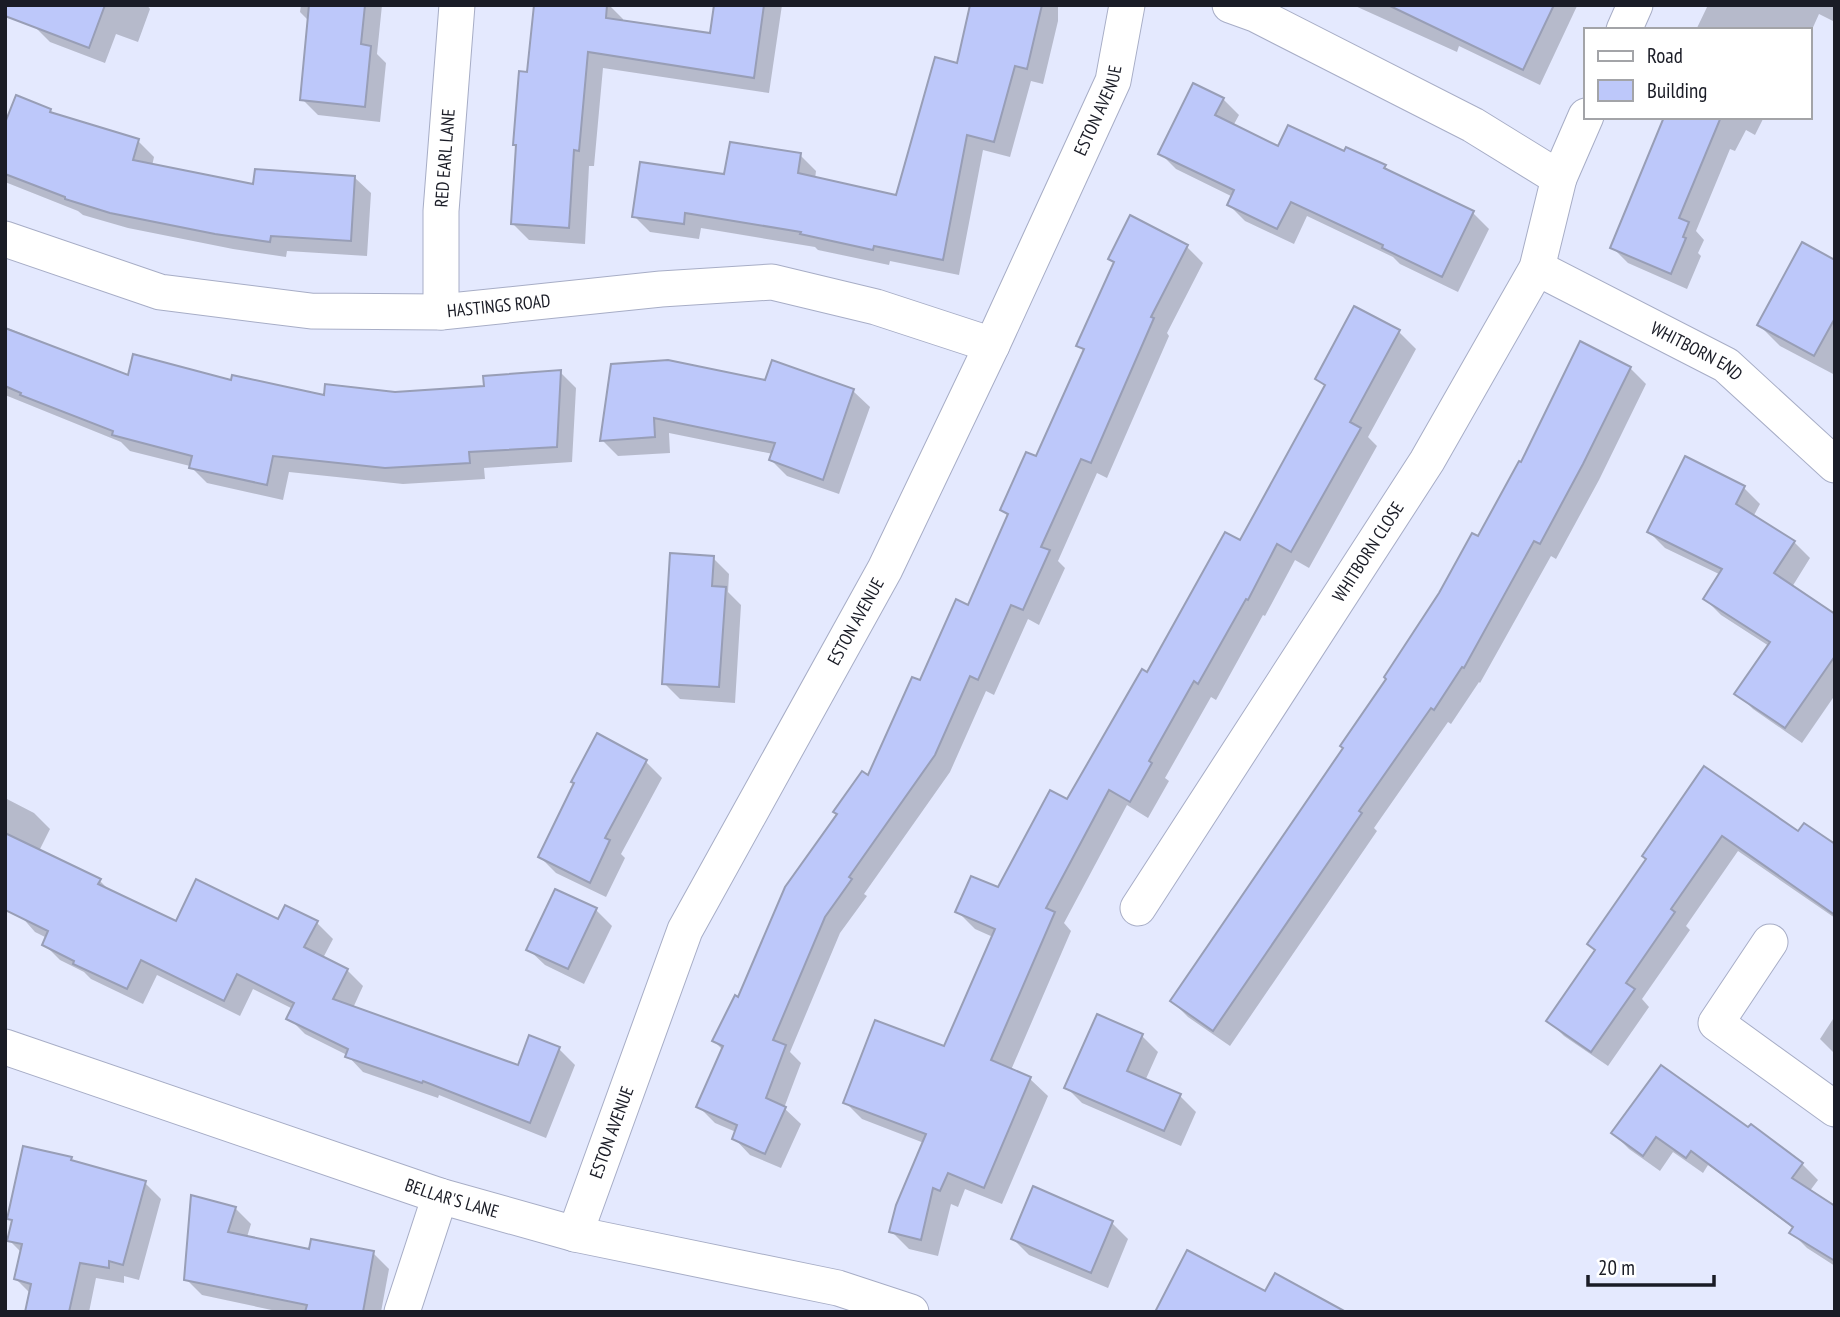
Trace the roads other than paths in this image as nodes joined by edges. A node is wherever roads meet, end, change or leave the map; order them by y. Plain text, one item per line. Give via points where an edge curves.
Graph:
1 (457, 5) edge
2 (1127, 5) edge
3 (1230, 5) edge
4 (1635, 5) edge
5 (1625, 28) edge
6 (1585, 119) edge
7 (1559, 178) junction
8 (5, 239) edge
9 (1537, 268) junction
10 (441, 312) junction
11 (992, 345) junction
12 (1835, 465) edge
13 (1138, 908) dead end
14 (1770, 942) dead end
15 (5, 1046) edge
16 (1835, 1109) edge
17 (440, 1196) junction
18 (575, 1234) junction
19 (402, 1312) edge
20 (911, 1312) edge

1 - 10 street, RED EARL LANE via 441,211
2 - 11 street, ESTON AVENUE via 1113,81
3 - 7 street via 1472,125
4 - 5 street
6 - 7 street, WHITBORN CLOSE
7 - 9 street, WHITBORN CLOSE
8 - 10 street, HASTINGS ROAD via 160,292 312,311
9 - 12 street, WHITBORN END via 1726,365
9 - 13 street, WHITBORN CLOSE via 1427,461
10 - 11 street, HASTINGS ROAD via 772,282 876,307
11 - 18 street, ESTON AVENUE via 884,569 685,930
14 - 16 street via 1716,1023
15 - 17 street, BELLAR'S LANE
17 - 18 street, BELLAR'S LANE
17 - 19 street
18 - 20 street, BELLAR'S LANE via 838,1288

